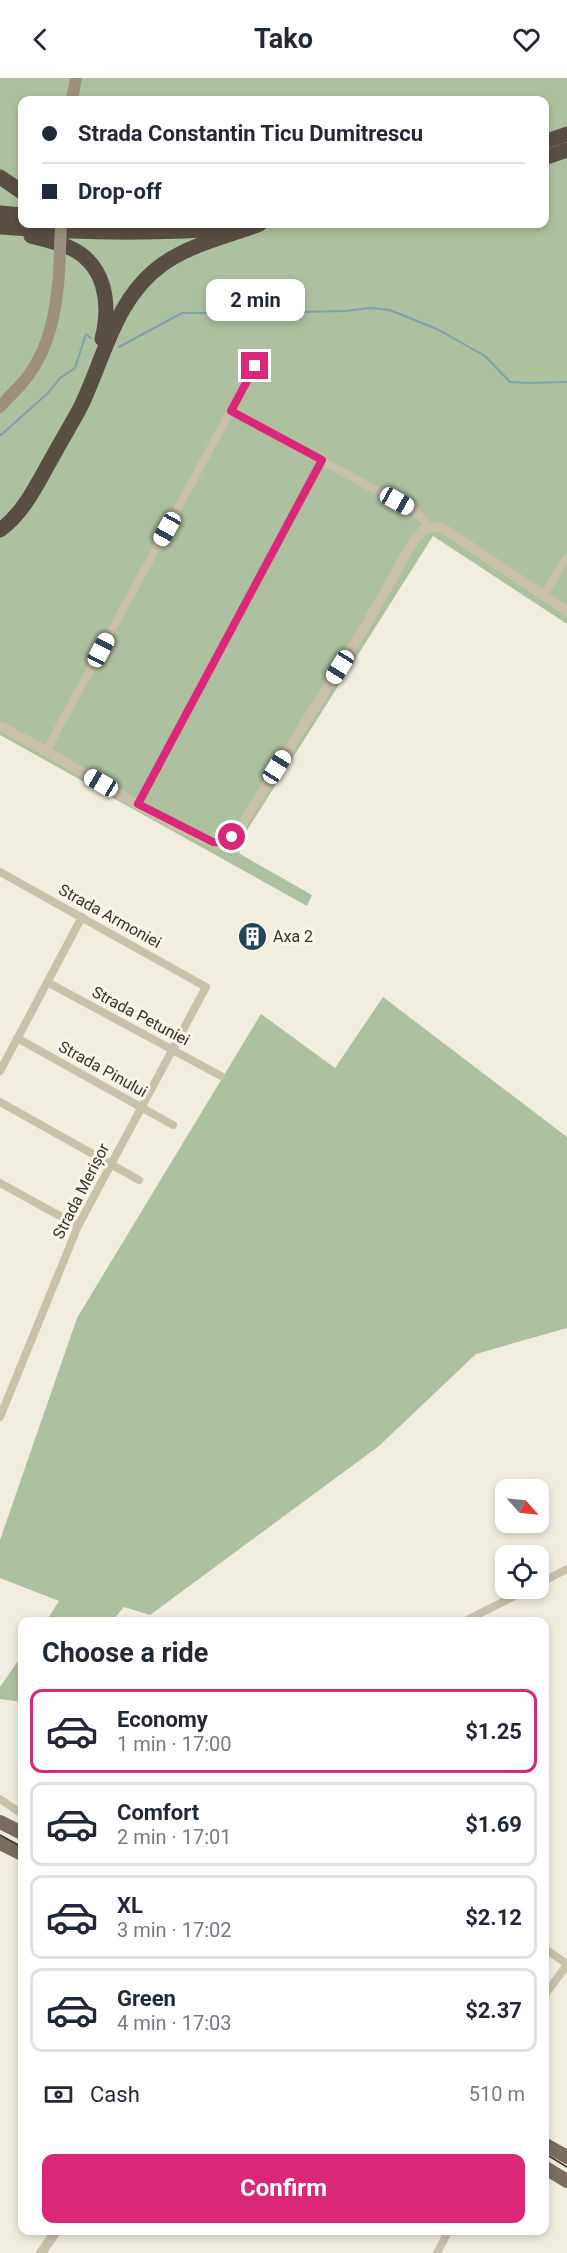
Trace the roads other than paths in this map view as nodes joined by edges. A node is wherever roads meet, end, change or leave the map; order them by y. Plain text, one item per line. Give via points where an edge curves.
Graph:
1 (76, 78) edge
2 (73, 96) edge
3 (567, 134) edge
4 (549, 140) edge
5 (567, 150) edge
6 (549, 156) edge
7 (0, 177) edge
8 (18, 189) edge
9 (0, 213) edge
10 (18, 214) edge
11 (0, 228) edge
12 (61, 228) edge
13 (216, 228) edge
14 (253, 228) edge
15 (255, 366) dead end
16 (94, 374) junction
17 (1, 405) edge
18 (231, 411) junction
19 (55, 451) junction
20 (322, 460) junction
21 (0, 519) edge
22 (429, 526) junction
23 (0, 530) edge
24 (567, 557) edge
25 (543, 596) junction
26 (567, 611) edge
27 (0, 726) edge
28 (46, 751) junction
29 (138, 804) junction
30 (0, 872) edge
31 (82, 917) junction
32 (47, 982) junction
33 (206, 987) joint
34 (17, 1038) junction
35 (171, 1050) junction
36 (0, 1071) edge
37 (221, 1076) dead end
38 (0, 1102) edge
39 (141, 1107) junction
40 (173, 1125) dead end
41 (111, 1165) junction
42 (139, 1180) dead end
43 (0, 1183) edge
44 (78, 1226) junction
45 (0, 1417) edge
46 (567, 1569) edge
47 (549, 1578) edge
48 (508, 1599) edge
49 (473, 1617) edge
50 (0, 1799) edge
51 (18, 1811) edge
52 (0, 1822) edge
53 (18, 1831) edge
54 (0, 1844) edge
55 (18, 1852) edge
56 (549, 1951) edge
57 (567, 1964) edge
58 (549, 1989) edge
59 (549, 2147) edge
60 (567, 2157) edge
61 (549, 2170) edge
62 (567, 2181) edge
63 (54, 2235) edge
64 (446, 2235) edge
65 (41, 2253) edge
66 (437, 2253) edge

1 - 2 main road
3 - 4 highway
5 - 6 highway
7 - 8 highway
9 - 10 highway
11 - 13 highway via 128,232
11 - 16 highway via 68,247 84,257 98,274 105,289 107,311
12 - 17 main road, bridge via 53,321 28,376
14 - 16 highway via 181,253 144,280 120,314
15 - 18 street
16 - 19 highway
18 - 20 street
18 - 28 street
19 - 21 highway
19 - 23 highway via 23,506
20 - 22 street via 416,512
20 - 29 street
22 - 25 street via 447,531
22 - 29 street via 414,540 365,627 232,837 223,843 213,842
24 - 25 street
25 - 26 street
27 - 28 street
28 - 29 street
30 - 31 street, Strada Armoniei
31 - 32 street
31 - 33 street, Strada Armoniei
32 - 34 street
32 - 35 street, Strada Petuniei
33 - 35 street, Strada Merișor
34 - 36 street
34 - 39 street, Strada Pinului
35 - 37 street, Strada Petuniei
35 - 39 street, Strada Merișor
38 - 41 street
39 - 40 street, Strada Pinului
39 - 41 street, Strada Merișor
41 - 42 street
41 - 44 street, Strada Merișor
43 - 44 street
44 - 45 street, Strada Merișor
46 - 47 street
48 - 49 street
50 - 51 street
52 - 53 main road
54 - 55 main road
56 - 57 street
57 - 58 street
59 - 60 main road
61 - 62 main road
63 - 65 street
64 - 66 street

